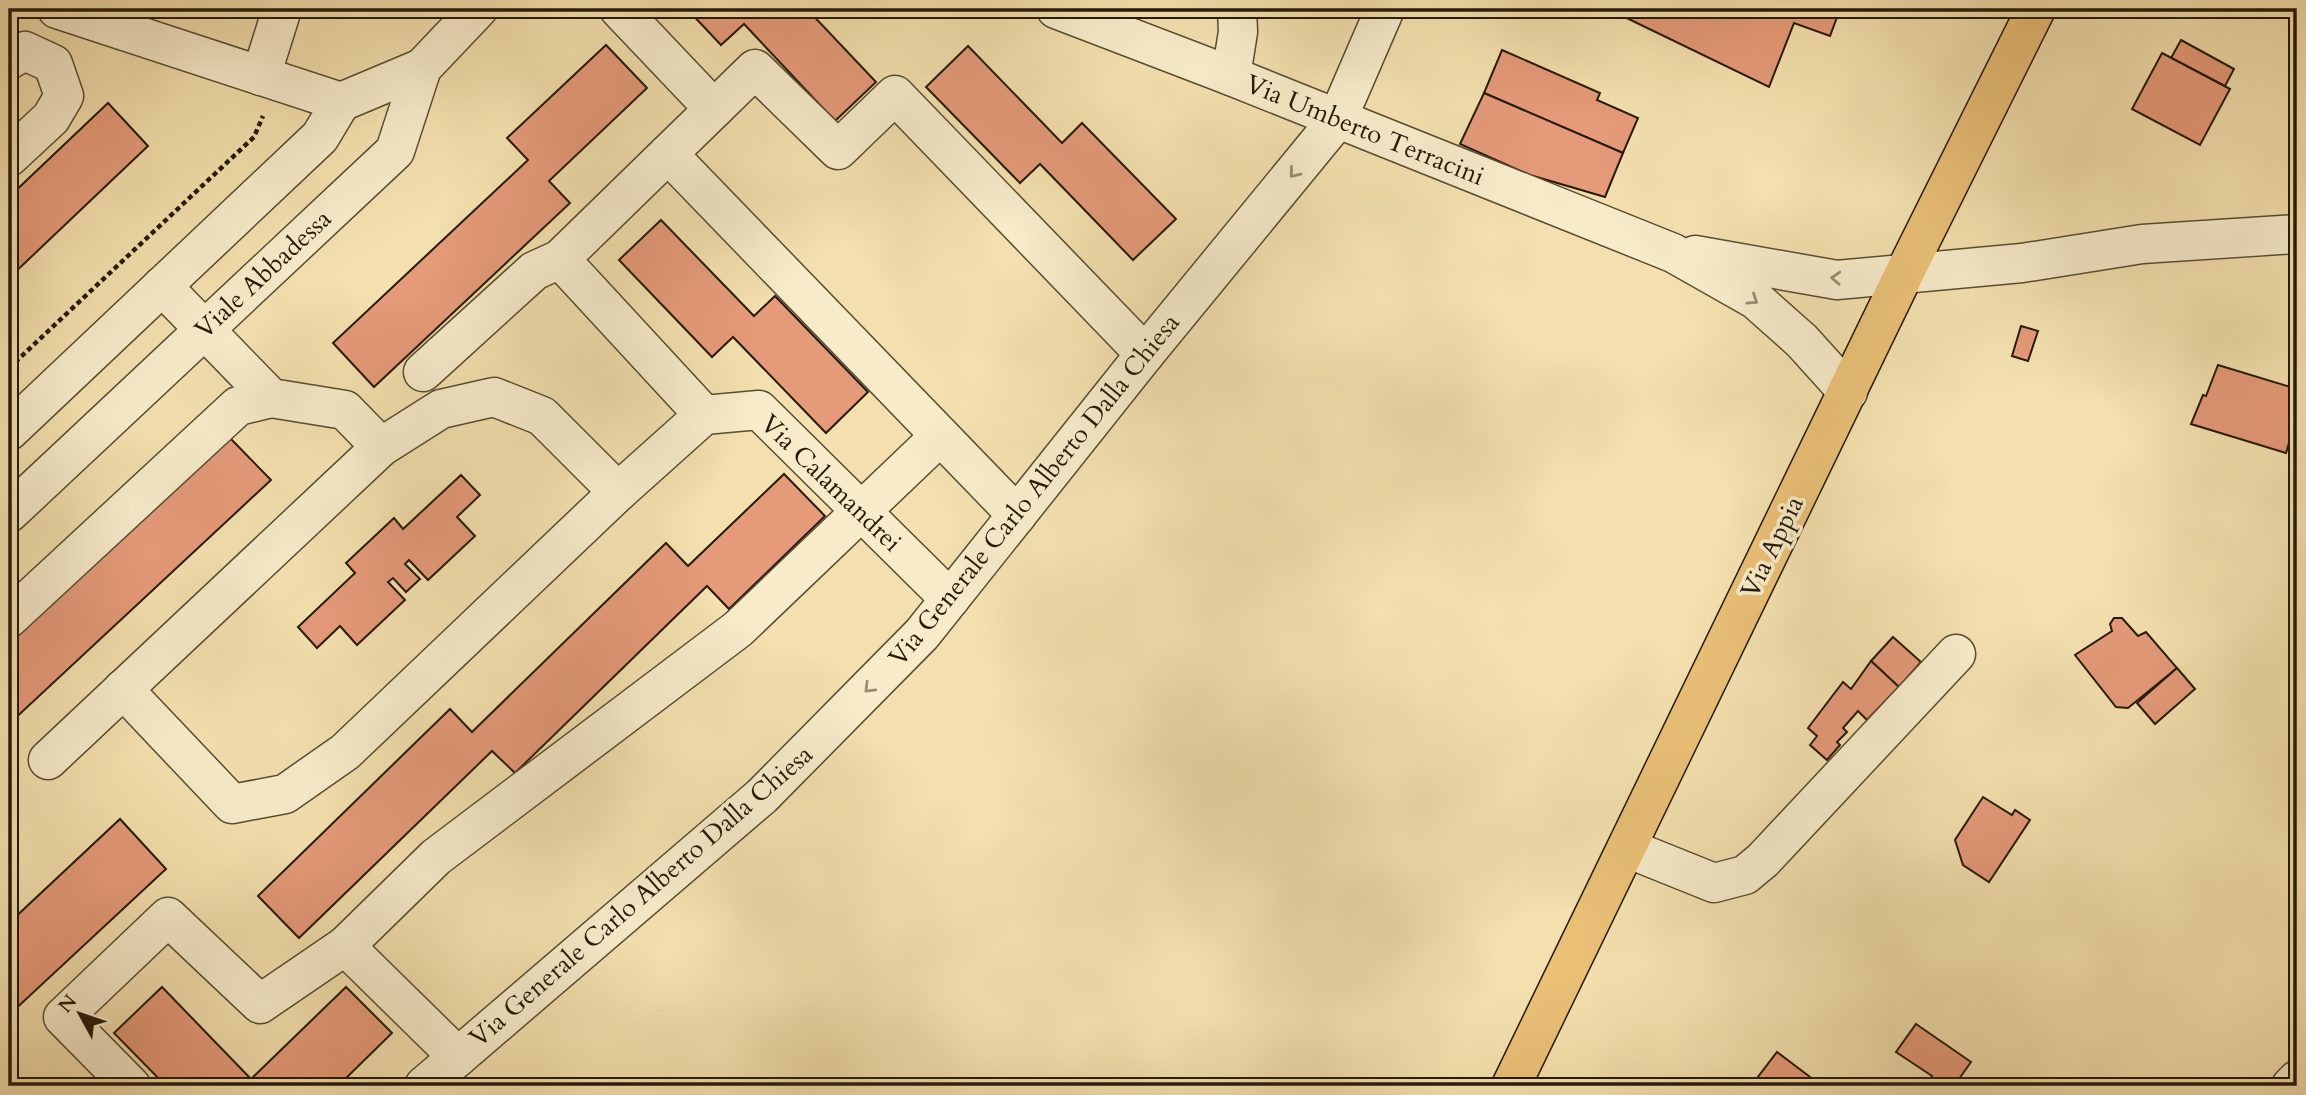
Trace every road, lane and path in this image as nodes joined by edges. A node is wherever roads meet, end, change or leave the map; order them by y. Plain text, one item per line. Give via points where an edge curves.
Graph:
1 (282, 9) edge
2 (478, 9) edge
3 (620, 9) edge
4 (1237, 9) edge
5 (1385, 9) edge
6 (2036, 9) edge
7 (70, 13) edge
8 (1082, 13) edge
9 (9, 60) edge
10 (53, 64) junction
11 (422, 68) junction
12 (1231, 76) junction
13 (270, 79) junction
14 (341, 102) junction
15 (714, 108) junction
16 (1337, 120) junction
17 (668, 154) junction
18 (9, 157) edge
19 (2297, 234) edge
20 (1673, 253) junction
21 (560, 259) junction
22 (1904, 274) junction
23 (162, 286) junction
24 (204, 330) junction
25 (1145, 354) junction
26 (9, 368) edge
27 (423, 372) dead end
28 (1848, 392) junction
29 (271, 398) junction
30 (704, 415) junction
31 (9, 431) edge
32 (940, 436) junction
33 (381, 447) junction
34 (618, 492) junction
35 (861, 511) junction
36 (9, 513) edge
37 (1017, 515) junction
38 (950, 599) junction
39 (9, 618) edge
40 (1956, 654) dead end
41 (123, 689) junction
42 (48, 760) dead end
43 (1627, 848) junction
44 (345, 946) junction
45 (458, 1057) junction
46 (2297, 1080) edge
47 (131, 1086) edge
48 (424, 1086) edge
49 (1511, 1086) edge
50 (2291, 1086) edge

1 - 13 street
2 - 11 street, Viale Abbadessa
3 - 15 street
4 - 12 street
5 - 16 street, Via Generale Carlo Alberto Dalla Chiesa
6 - 22 main road, Via Appia
7 - 10 street
7 - 13 street
8 - 12 street, Via Umberto Terracini
9 - 10 street via 24,51
10 - 18 street via 64,96 51,118
11 - 14 street
11 - 24 street, Viale Abbadessa via 395,151
12 - 16 street, Via Umberto Terracini
13 - 14 street
13 - 26 path via 254,137
14 - 23 street via 320,137
15 - 17 street
15 - 25 street via 755,69 838,150 895,95
16 - 20 street, Via Umberto Terracini
16 -> 25 street, Via Generale Carlo Alberto Dalla Chiesa
17 - 21 street
17 - 32 street
19 - 22 street via 2142,244 2022,263
22 -> 20 street via 1837,280
20 -> 28 street via 1756,300 1802,341
21 - 27 street via 534,271
21 - 30 street
22 - 28 main road, Via Appia
23 - 24 street
23 - 31 street
24 - 29 street
24 - 36 street, Viale Abbadessa
25 - 37 street, Via Generale Carlo Alberto Dalla Chiesa
28 - 43 main road, Via Appia
29 - 33 street via 345,410
29 - 39 street via 238,406
30 - 34 street
30 - 35 street, Via Calamandrei via 759,410
32 - 35 street
32 - 37 street
33 - 34 street via 441,409 494,397 542,416
33 - 41 street
34 - 41 street via 345,752 285,794 232,804
35 - 38 street, Via Calamandrei
35 - 44 street via 738,629 436,857
37 - 38 street, Via Generale Carlo Alberto Dalla Chiesa
38 -> 45 street, Via Generale Carlo Alberto Dalla Chiesa via 922,634 762,796
40 - 43 street via 1745,875 1714,883
41 - 42 street
43 - 49 main road, Via Appia
44 - 45 street
44 - 47 street via 260,1004 168,917 63,1017
45 - 48 street, Via Generale Carlo Alberto Dalla Chiesa
46 - 50 street

